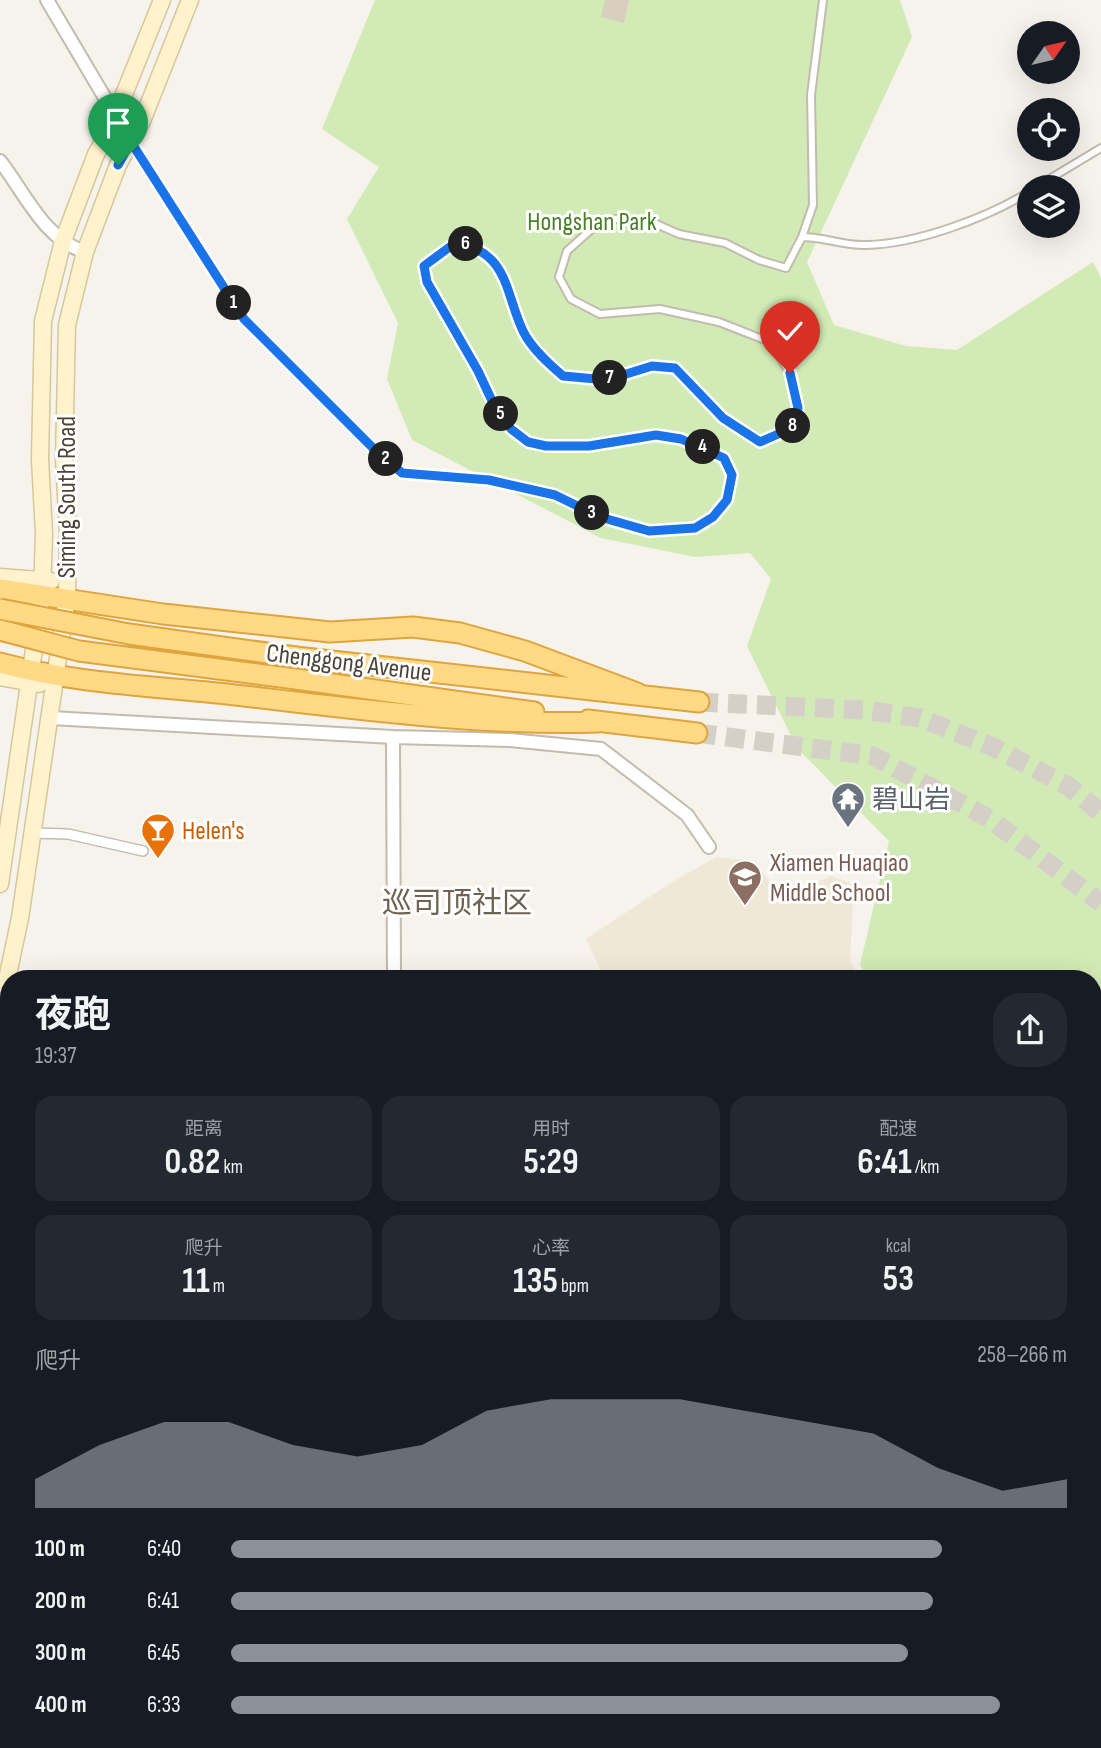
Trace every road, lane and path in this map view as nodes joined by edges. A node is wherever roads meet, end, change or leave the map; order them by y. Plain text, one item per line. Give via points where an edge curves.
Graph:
1 (47, 0) edge
2 (162, 0) edge
3 (190, 0) edge
4 (823, 0) edge
5 (115, 115) junction
6 (131, 142) junction
7 (1101, 148) edge
8 (0, 161) edge
9 (1056, 175) edge
10 (1017, 198) edge
11 (802, 237) junction
12 (63, 241) junction
13 (85, 252) junction
14 (0, 577) edge
15 (42, 588) junction
16 (0, 589) edge
17 (67, 589) junction
18 (0, 609) edge
19 (0, 630) edge
20 (0, 663) edge
21 (0, 677) edge
22 (32, 677) junction
23 (56, 682) junction
24 (637, 693) junction
25 (699, 702) tunnel mouth
26 (51, 718) junction
27 (598, 722) junction
28 (697, 733) tunnel mouth
29 (393, 737) junction
30 (33, 833) junction
31 (709, 847) dead end
32 (143, 852) dead end
33 (0, 884) edge
34 (8, 970) edge
35 (394, 970) edge

1 - 5 street
2 - 5 main road, Siming South Road
3 - 6 main road, Siming South Road
4 - 11 lane via 811,95 813,205
5 - 6 street
5 - 12 main road, Siming South Road
6 - 11 lane via 244,319 402,473 489,480 555,495 600,517 649,531 695,528 713,517 730,488 732,475 724,458 681,439 656,435 589,446 528,442 511,429 494,405 427,282 424,266 455,243 468,245 505,275 525,335 563,376 607,380 652,366 675,368 723,418 760,442 792,428 798,408 790,373 770,342 719,322 660,309 600,314 571,299 559,276 567,251 603,219 647,220 679,234 726,243 786,268
6 - 13 main road, Siming South Road
7 - 9 lane
8 - 12 street via 26,201
10 - 11 lane via 943,232 865,246
12 - 13 street
12 - 15 main road, Siming South Road via 43,321
13 - 17 main road, Siming South Road via 67,325
14 - 15 main road
15 - 16 highway
15 - 17 highway
15 - 22 main road, Siming South Road
17 - 23 main road, Siming South Road
17 - 24 highway via 163,614 330,632 413,627 460,633 525,651
18 - 24 highway, Chenggong Avenue, bridge via 129,634 296,657
19 - 27 highway, Chenggong Avenue, bridge via 79,651
20 - 22 highway
21 - 22 main road
22 - 23 highway
22 - 33 main road, Siming South Road
23 - 26 main road, Siming South Road
23 - 27 highway via 539,724
24 - 25 highway, Chenggong Avenue
26 - 29 street
26 - 30 main road, Siming South Road
27 - 28 highway, Chenggong Avenue
29 - 31 street via 510,740 600,749 687,815
29 - 35 street
30 - 32 street via 68,834
30 - 34 main road, Siming South Road

